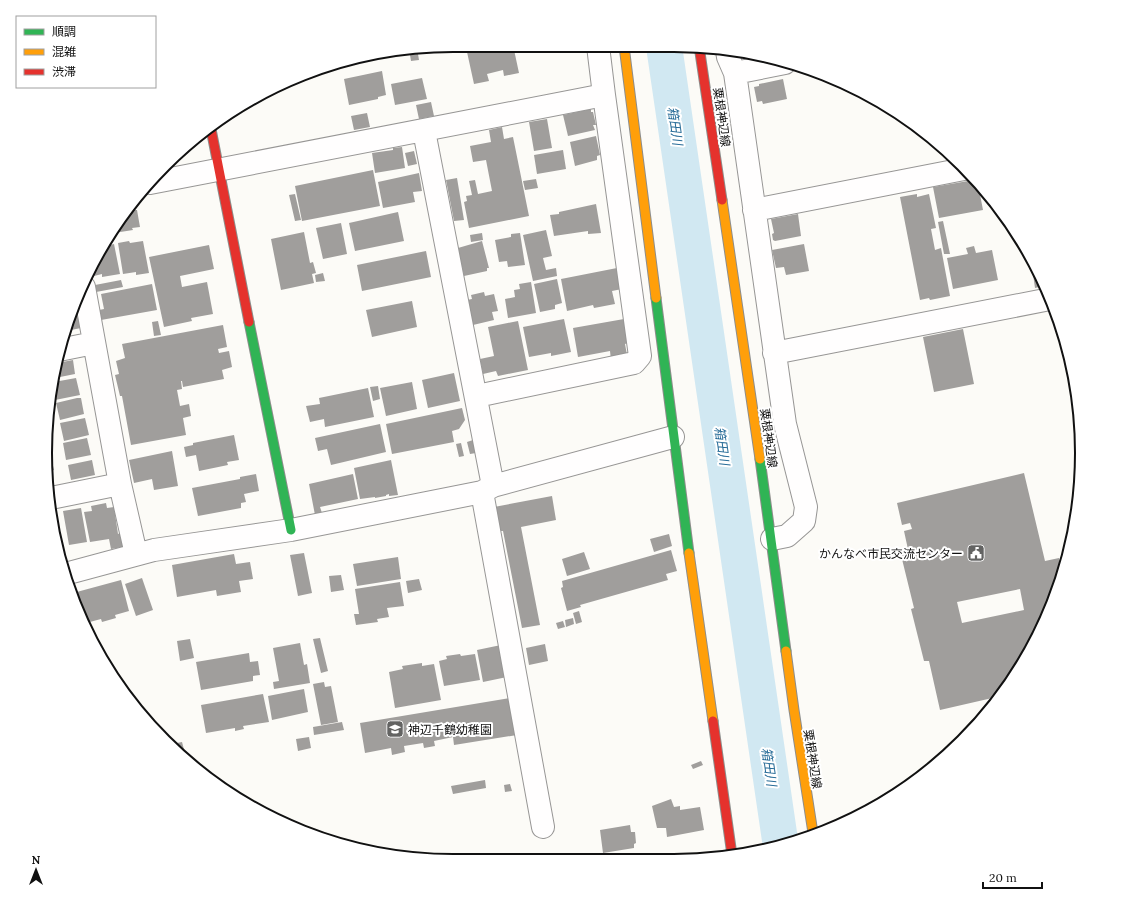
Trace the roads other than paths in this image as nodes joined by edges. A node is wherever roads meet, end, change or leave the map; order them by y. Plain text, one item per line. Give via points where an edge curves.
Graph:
1 (599, 52) edge
2 (625, 52) edge
3 (700, 53) edge
4 (728, 55) edge
5 (774, 65) edge
6 (735, 73) junction
7 (604, 95) junction
8 (424, 131) junction
9 (212, 133) edge
10 (219, 170) junction
11 (959, 170) edge
12 (158, 181) edge
13 (754, 210) junction
14 (85, 294) edge
15 (1044, 300) edge
16 (94, 343) junction
17 (66, 349) edge
18 (774, 353) junction
19 (477, 396) junction
20 (673, 437) junction
21 (120, 484) junction
22 (488, 489) junction
23 (54, 497) edge
24 (291, 530) junction
25 (772, 539) junction
26 (136, 554) junction
27 (70, 572) edge
28 (543, 827) dead end
29 (812, 829) edge
30 (731, 850) edge

1 - 7 street
2 - 20 street
3 - 25 street, 粟根神辺線
4 - 6 street
5 - 6 street
6 - 13 street
7 - 8 street
7 - 19 street via 640,356 634,364
8 - 10 street
8 - 19 street
9 - 10 street
10 - 12 street
10 - 24 street
11 - 13 street
13 - 18 street
14 - 16 street
15 - 18 street
16 - 17 street
16 - 21 street
18 - 25 street via 785,424 806,507 804,521 786,536
19 - 22 street
20 - 22 street
20 - 30 street
21 - 23 street
21 - 26 street
22 - 24 street
22 - 28 street
24 - 26 street
25 - 29 street, 粟根神辺線
26 - 27 street

